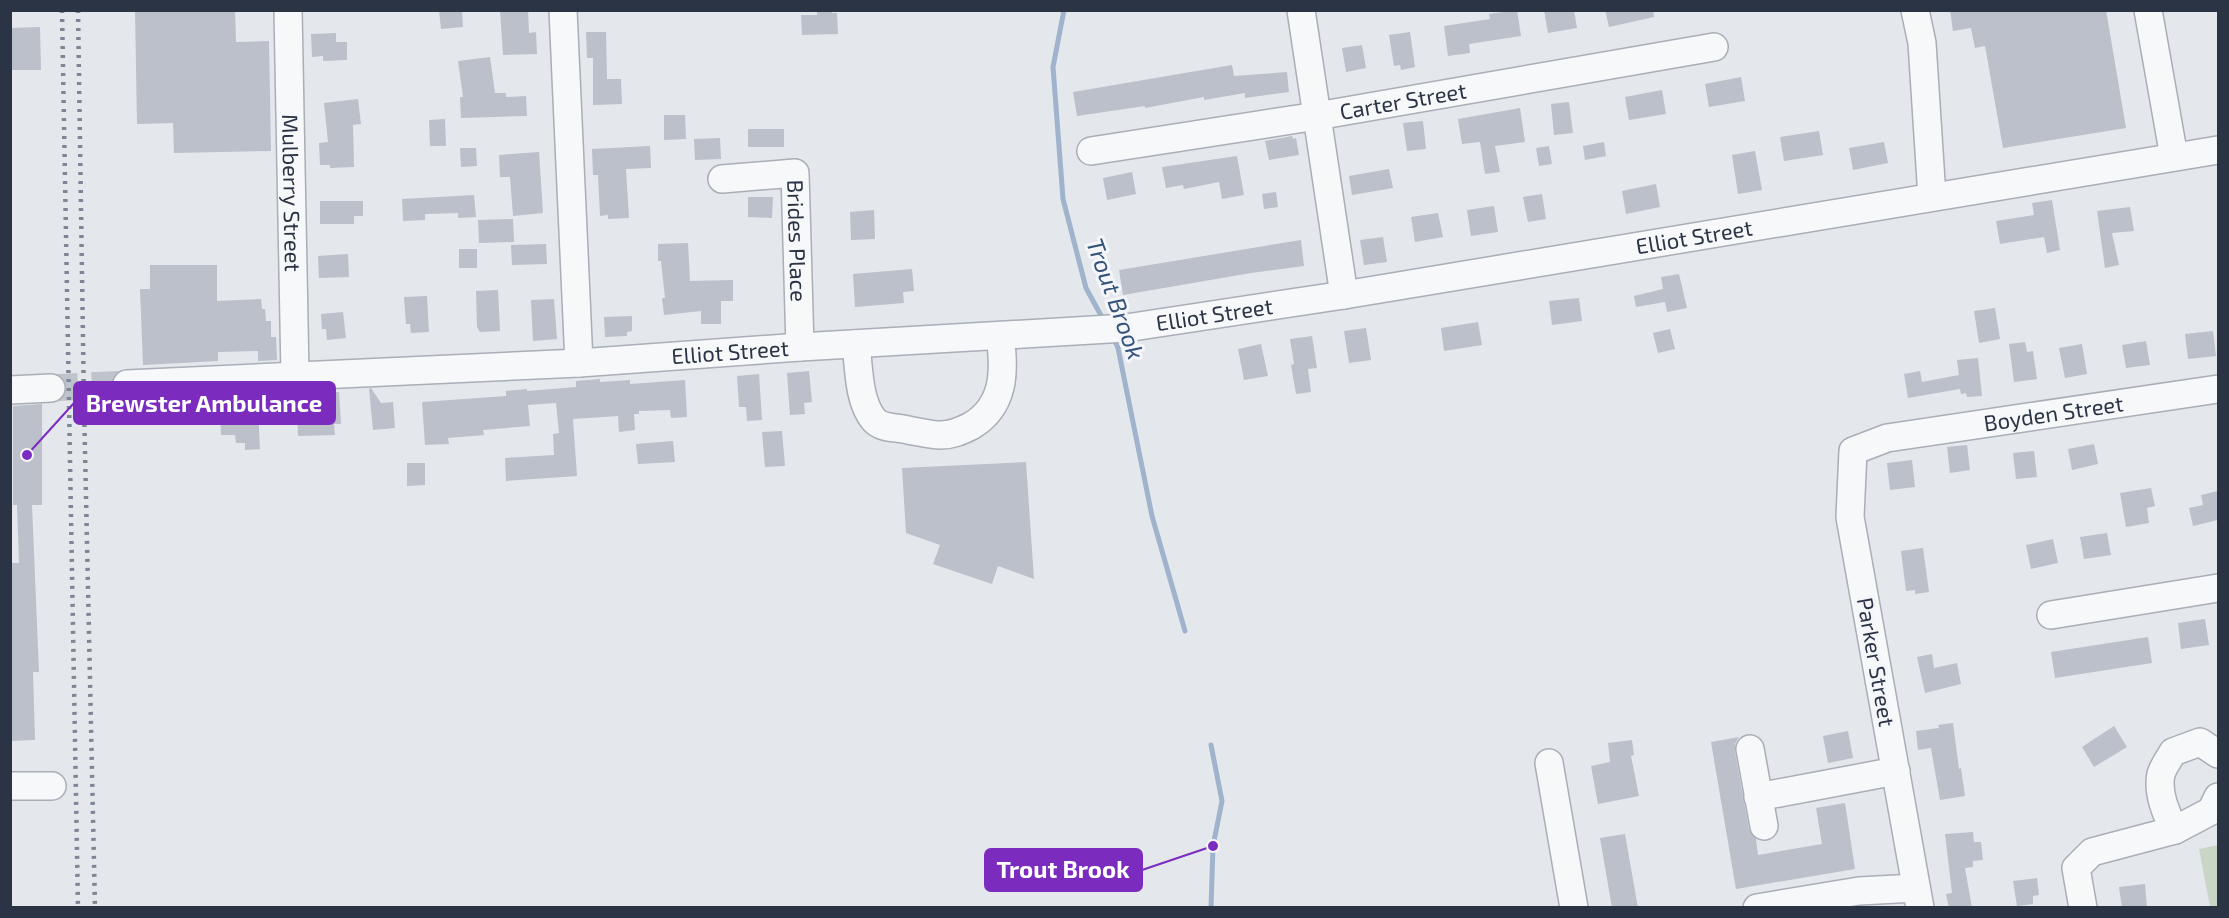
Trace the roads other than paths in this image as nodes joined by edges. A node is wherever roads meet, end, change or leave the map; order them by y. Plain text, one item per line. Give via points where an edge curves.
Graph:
1 (288, 10) edge
2 (563, 10) edge
3 (1301, 10) edge
4 (1915, 10) edge
5 (2148, 10) edge
6 (1714, 47) dead end
7 (1317, 116) junction
8 (2218, 150) edge
9 (1091, 151) dead end
10 (2174, 157) junction
11 (722, 179) dead end
12 (1932, 197) junction
13 (1344, 295) junction
14 (1000, 336) junction
15 (856, 344) junction
16 (800, 347) junction
17 (579, 363) junction
18 (295, 375) junction
19 (127, 384) tunnel mouth
20 (51, 388) tunnel mouth
21 (2218, 389) edge
22 (10, 390) edge
23 (1887, 438) joint
24 (2218, 588) edge
25 (2051, 615) dead end
26 (1750, 749) dead end
27 (2218, 754) edge
28 (1549, 763) dead end
29 (1896, 771) junction
30 (10, 786) edge
31 (52, 786) dead end
32 (1758, 797) junction
33 (2218, 797) edge
34 (1764, 826) dead end
35 (2175, 830) junction
36 (1918, 898) edge
37 (1574, 908) edge
38 (1757, 908) edge
39 (2083, 908) edge

1 - 18 street, Mulberry Street
2 - 17 street
3 - 7 street
4 - 12 street via 1922,43
5 - 10 street
6 - 7 street, Carter Street
7 - 9 street, Carter Street
7 - 13 street
8 - 10 street, Elliot Street
10 - 12 street, Elliot Street
11 - 16 street, Brides Place via 795,173
12 - 13 street, Elliot Street
13 - 14 street, Elliot Street via 1126,328
14 - 15 street, Elliot Street
14 - 15 street via 1003,376 1000,393 990,410 960,432 941,435 875,422 867,410 861,386
15 - 16 street, Elliot Street
16 - 17 street, Elliot Street
17 - 18 street, Elliot Street
18 - 19 street, Elliot Street
20 - 22 street
21 - 23 street, Boyden Street
23 - 29 street, Parker Street via 1853,451 1850,517
24 - 25 street
26 - 32 street
27 - 35 street via 2200,742 2173,752 2161,774 2161,785 2167,817
28 - 37 street
29 - 32 street
29 - 36 street, Parker Street
30 - 31 street
32 - 34 street
33 - 35 street via 2211,811
35 - 39 street via 2092,852 2076,868
36 - 38 street via 1859,891

